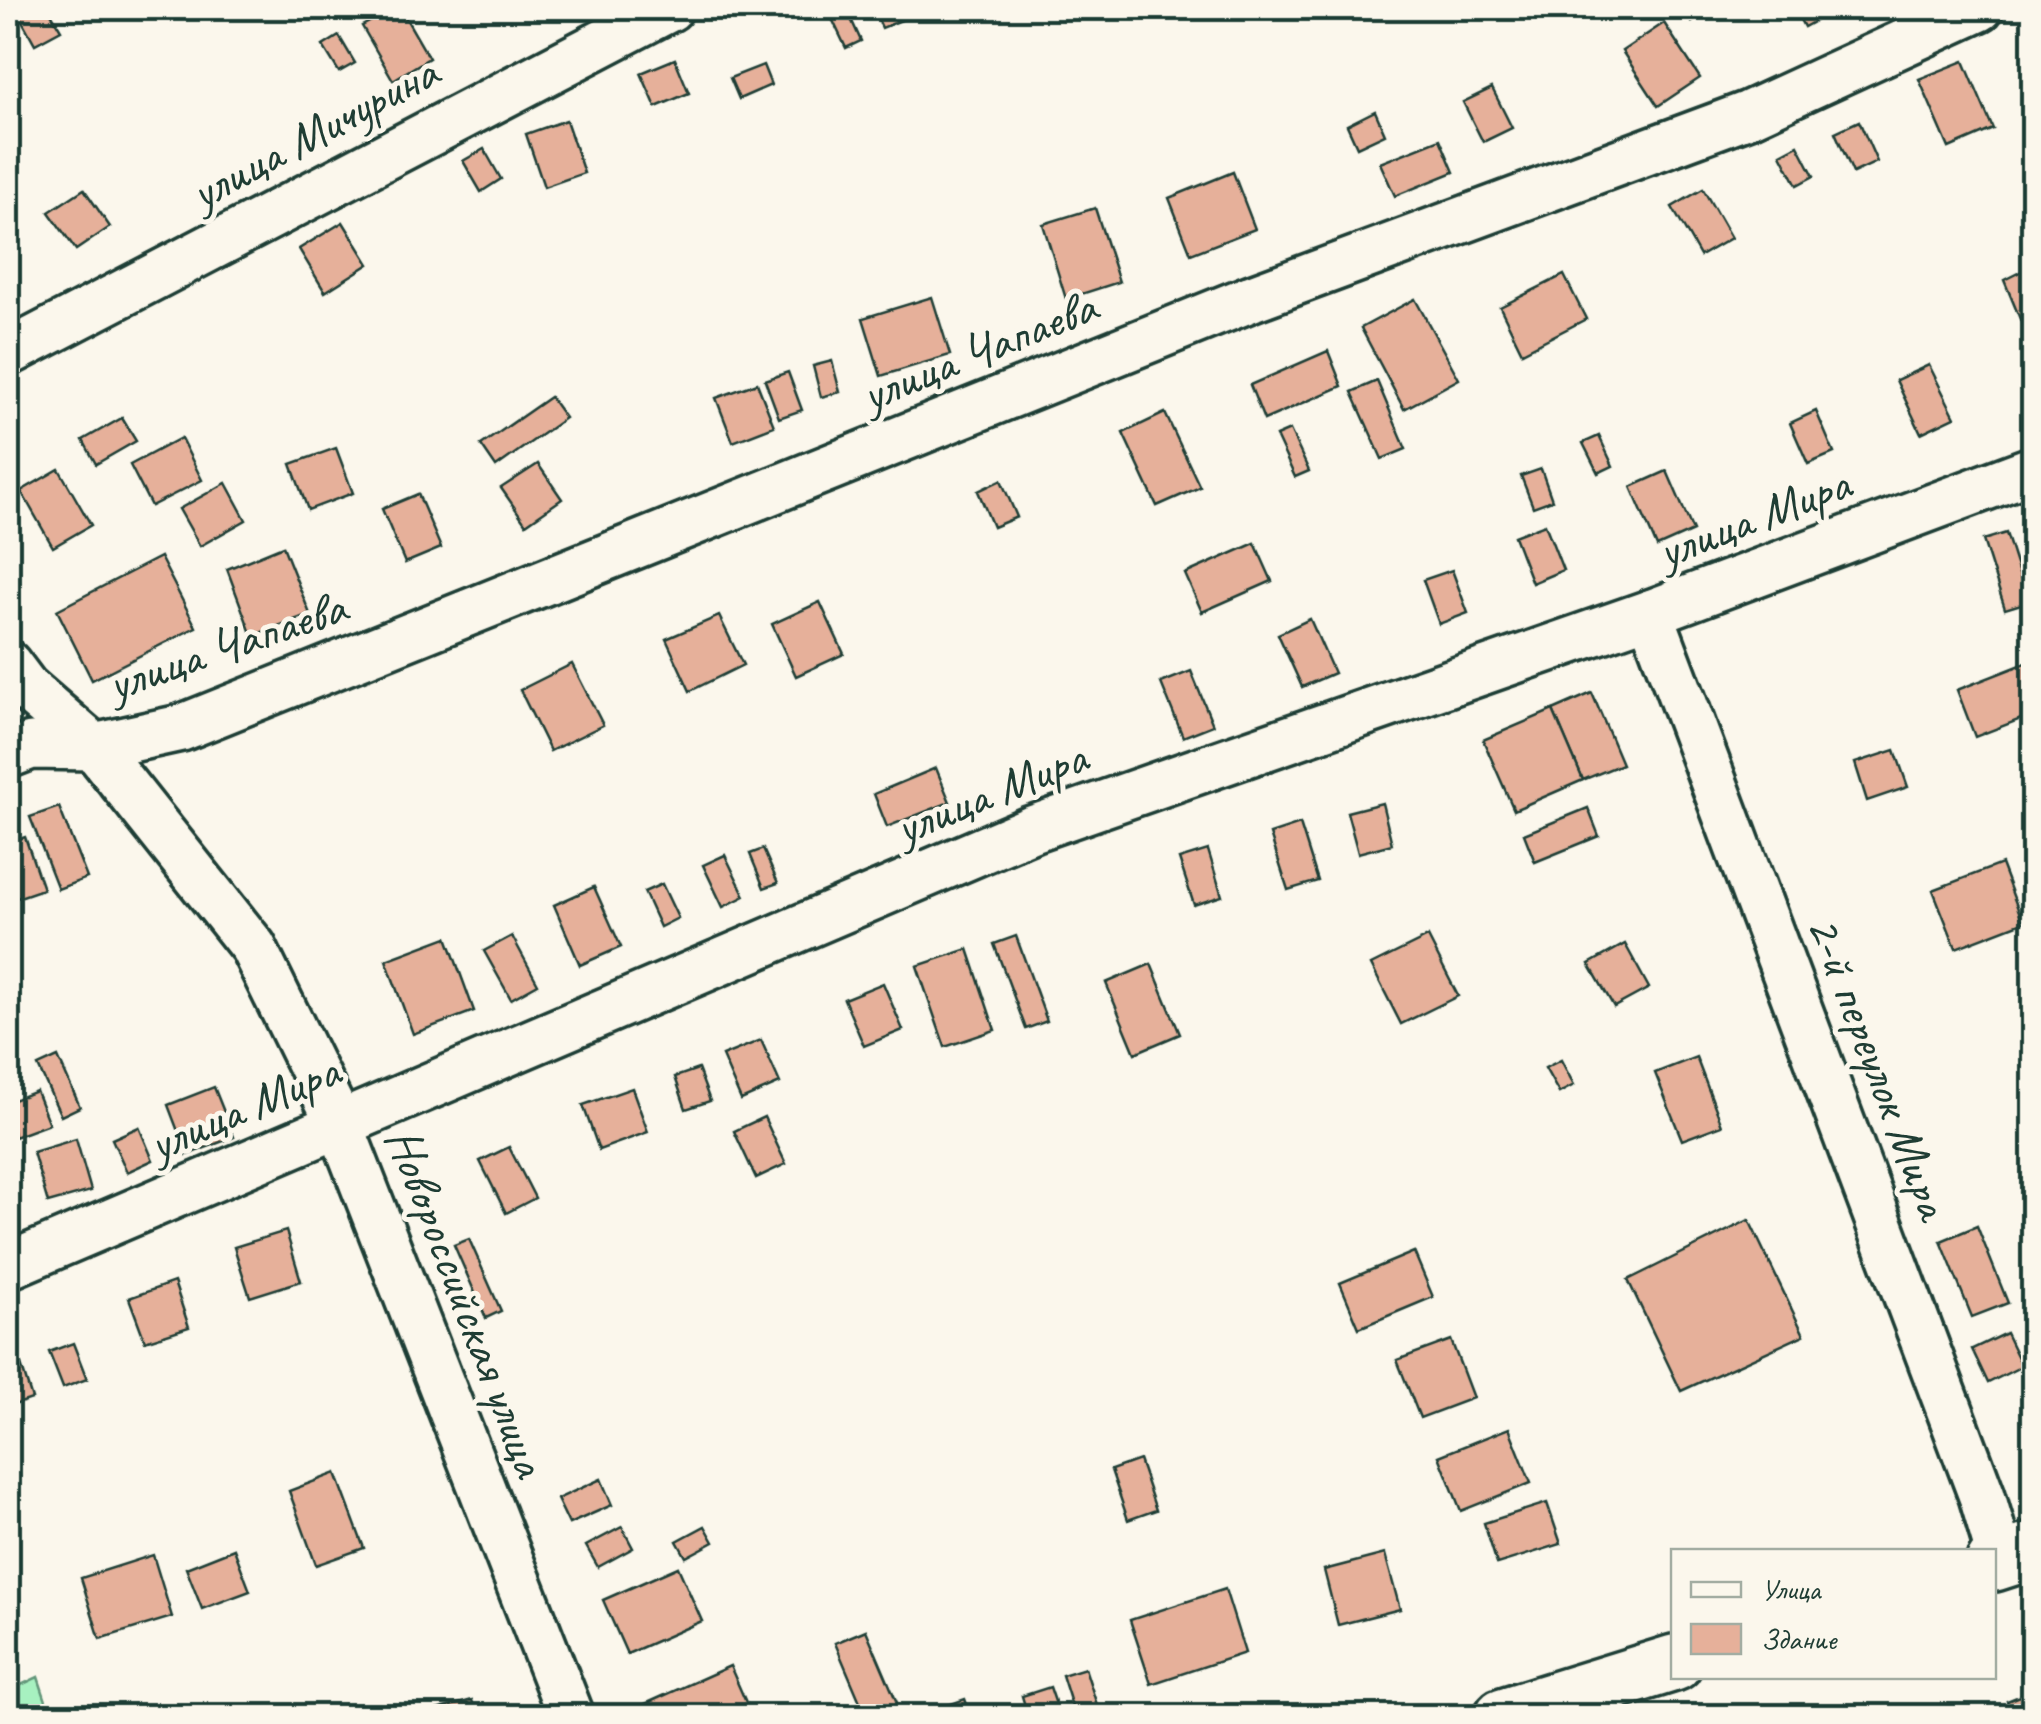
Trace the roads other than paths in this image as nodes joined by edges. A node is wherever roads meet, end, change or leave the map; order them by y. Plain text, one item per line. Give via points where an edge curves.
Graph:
1 (670, 8) edge
2 (1980, 8) edge
3 (8, 353) edge
4 (2034, 469) edge
5 (1650, 613) junction
6 (8, 664) edge
7 (94, 747) junction
8 (8, 755) edge
9 (340, 1124) junction
10 (8, 1266) edge
11 (2009, 1558) edge
12 (1671, 1664) edge
13 (571, 1716) edge
14 (1504, 1716) edge

1 - 3 street, улица Мичурина
2 - 7 street, улица Чапаева via 1749,114 1233,306 180,728
4 - 5 street, улица Мира
5 - 9 street, улица Мира via 1032,829
5 - 11 street, 2-й переулок Мира
6 - 7 street, Новороссийская улица
7 - 8 street, улица Чапаева via 31,746
7 - 9 street, Новороссийская улица via 253,947
9 - 10 street, улица Мира
9 - 13 street, Новороссийская улица
12 - 14 street

